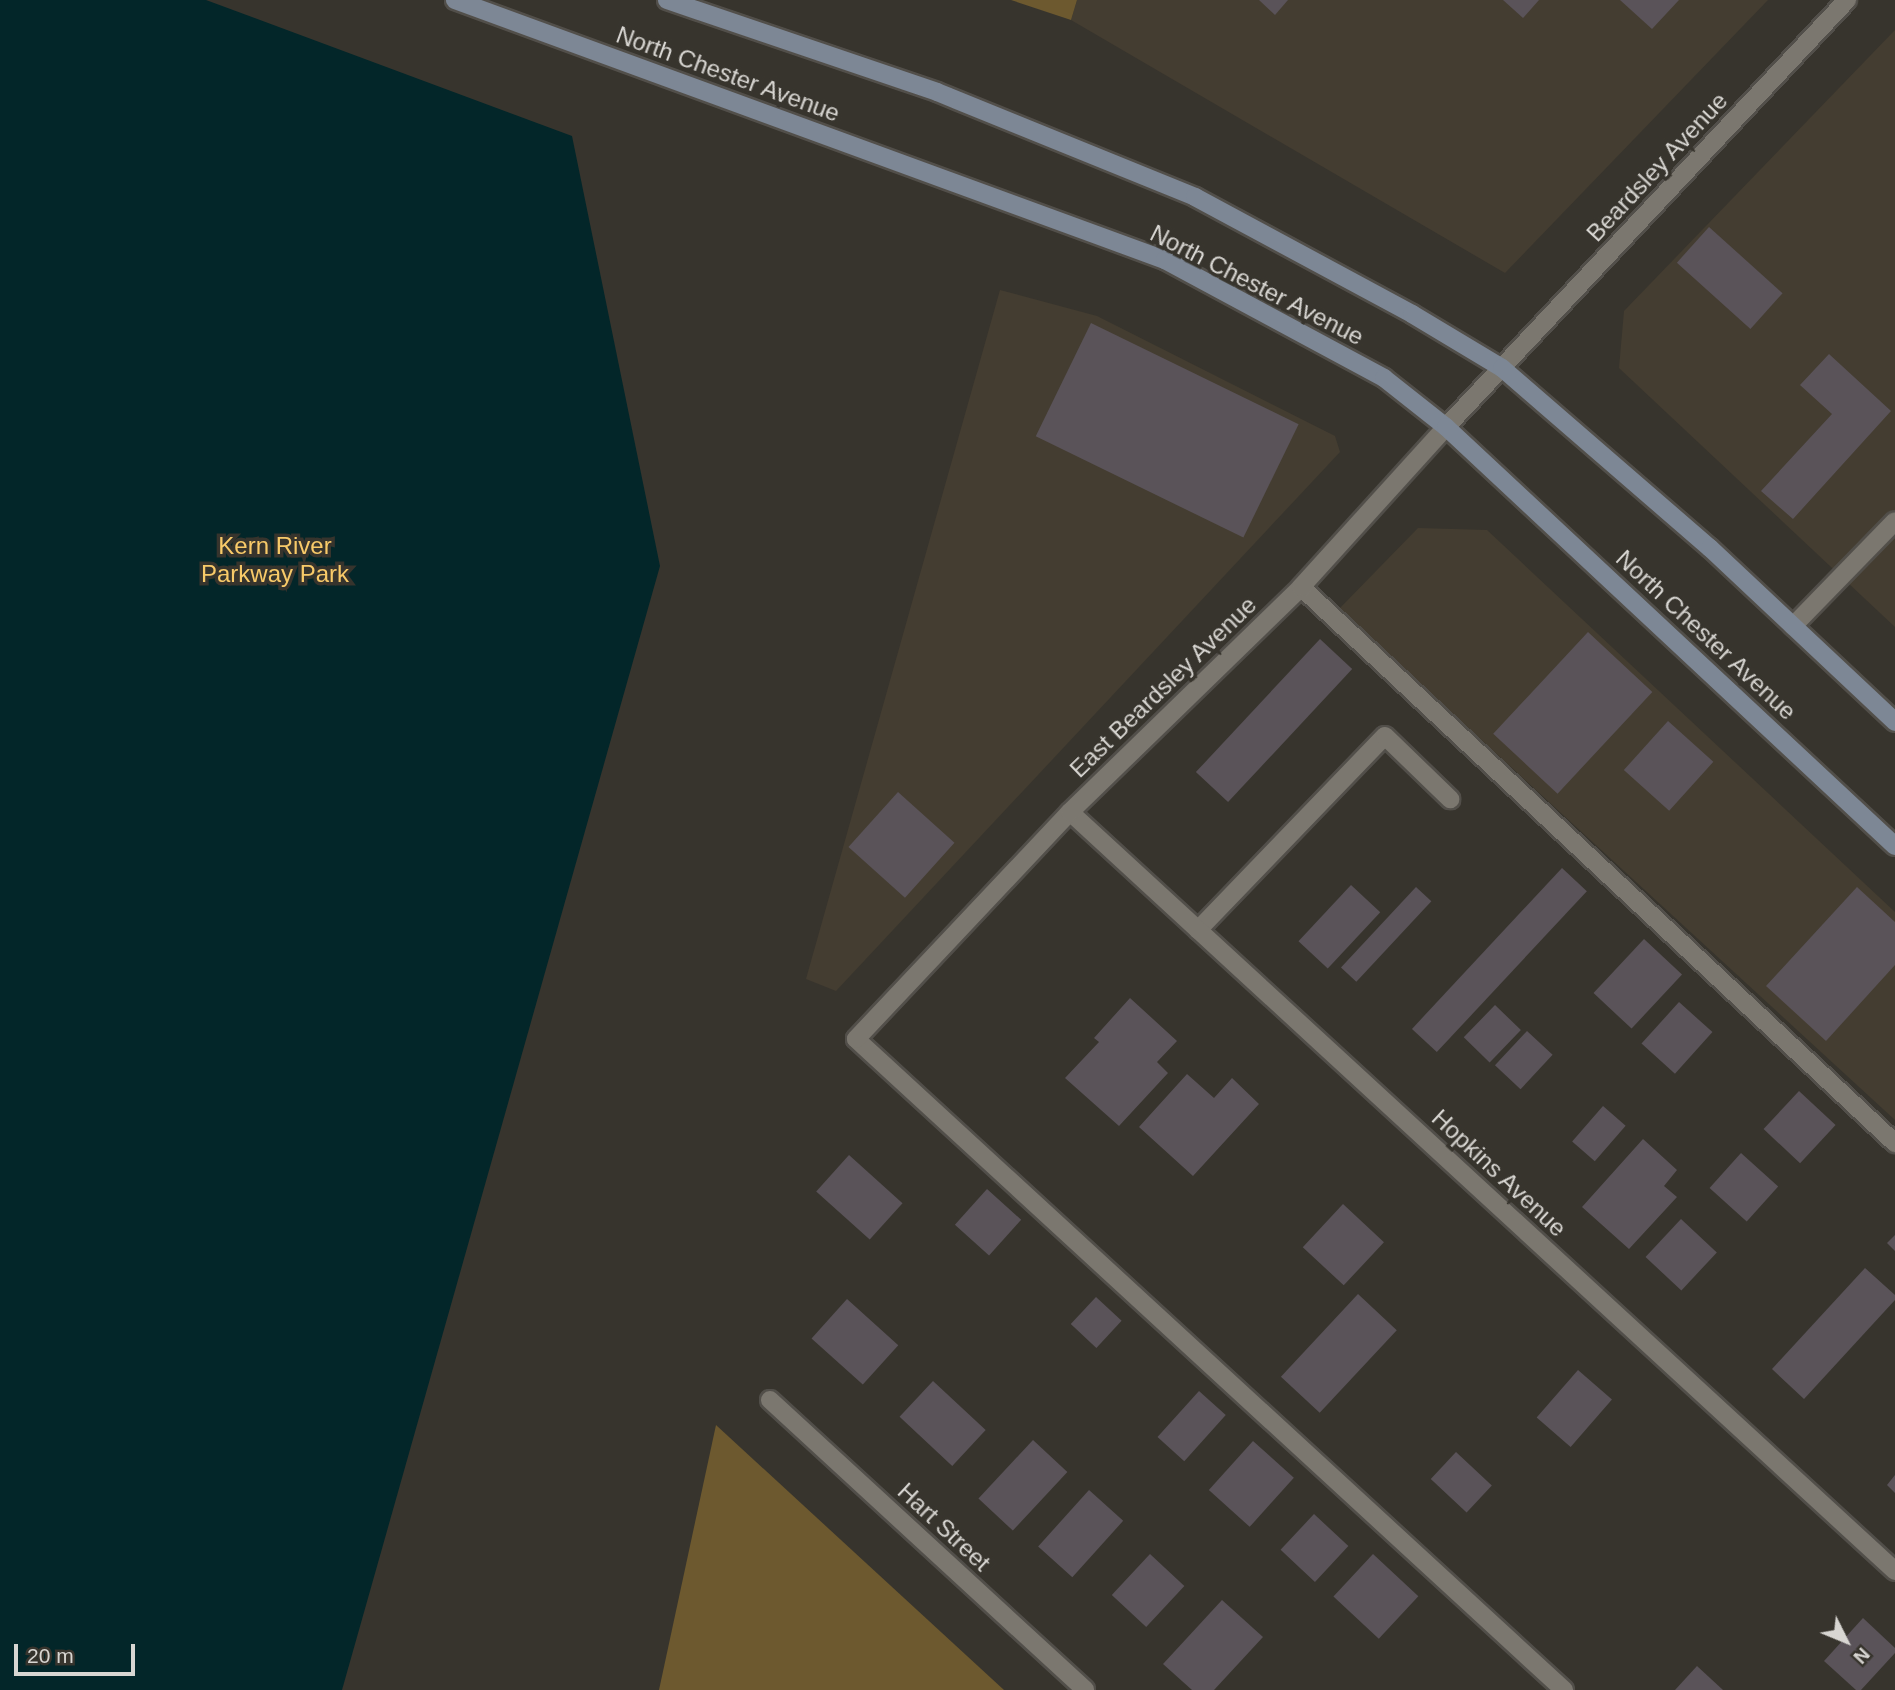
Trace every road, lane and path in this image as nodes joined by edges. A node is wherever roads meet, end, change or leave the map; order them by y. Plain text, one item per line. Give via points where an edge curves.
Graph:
1 (455, 0) edge
2 (667, 0) edge
3 (1847, 0) edge
4 (1502, 368) junction
5 (1446, 427) junction
6 (1895, 521) edge
7 (1301, 587) junction
8 (1793, 626) junction
9 (1895, 722) edge
10 (1450, 799) dead end
11 (1070, 812) junction
12 (1895, 846) edge
13 (1198, 930) junction
14 (1895, 1143) edge
15 (770, 1401) dead end
16 (1895, 1571) edge
17 (1085, 1690) edge
18 (1564, 1690) edge

1 - 5 main road, North Chester Avenue via 1165,260 1384,378
2 - 4 main road, North Chester Avenue via 937,92 1195,197
3 - 4 street, Beardsley Avenue
4 - 5 street, East Beardsley Avenue
4 - 8 main road, North Chester Avenue
5 - 7 street, East Beardsley Avenue
5 - 12 main road, North Chester Avenue
6 - 8 street
7 - 11 street, East Beardsley Avenue
7 - 14 street
8 - 9 main road, North Chester Avenue
10 - 13 street via 1385,736
11 - 13 street, Hopkins Avenue
11 - 18 street, East Beardsley Avenue via 856,1039
13 - 16 street, Hopkins Avenue
15 - 17 street, Hart Street

